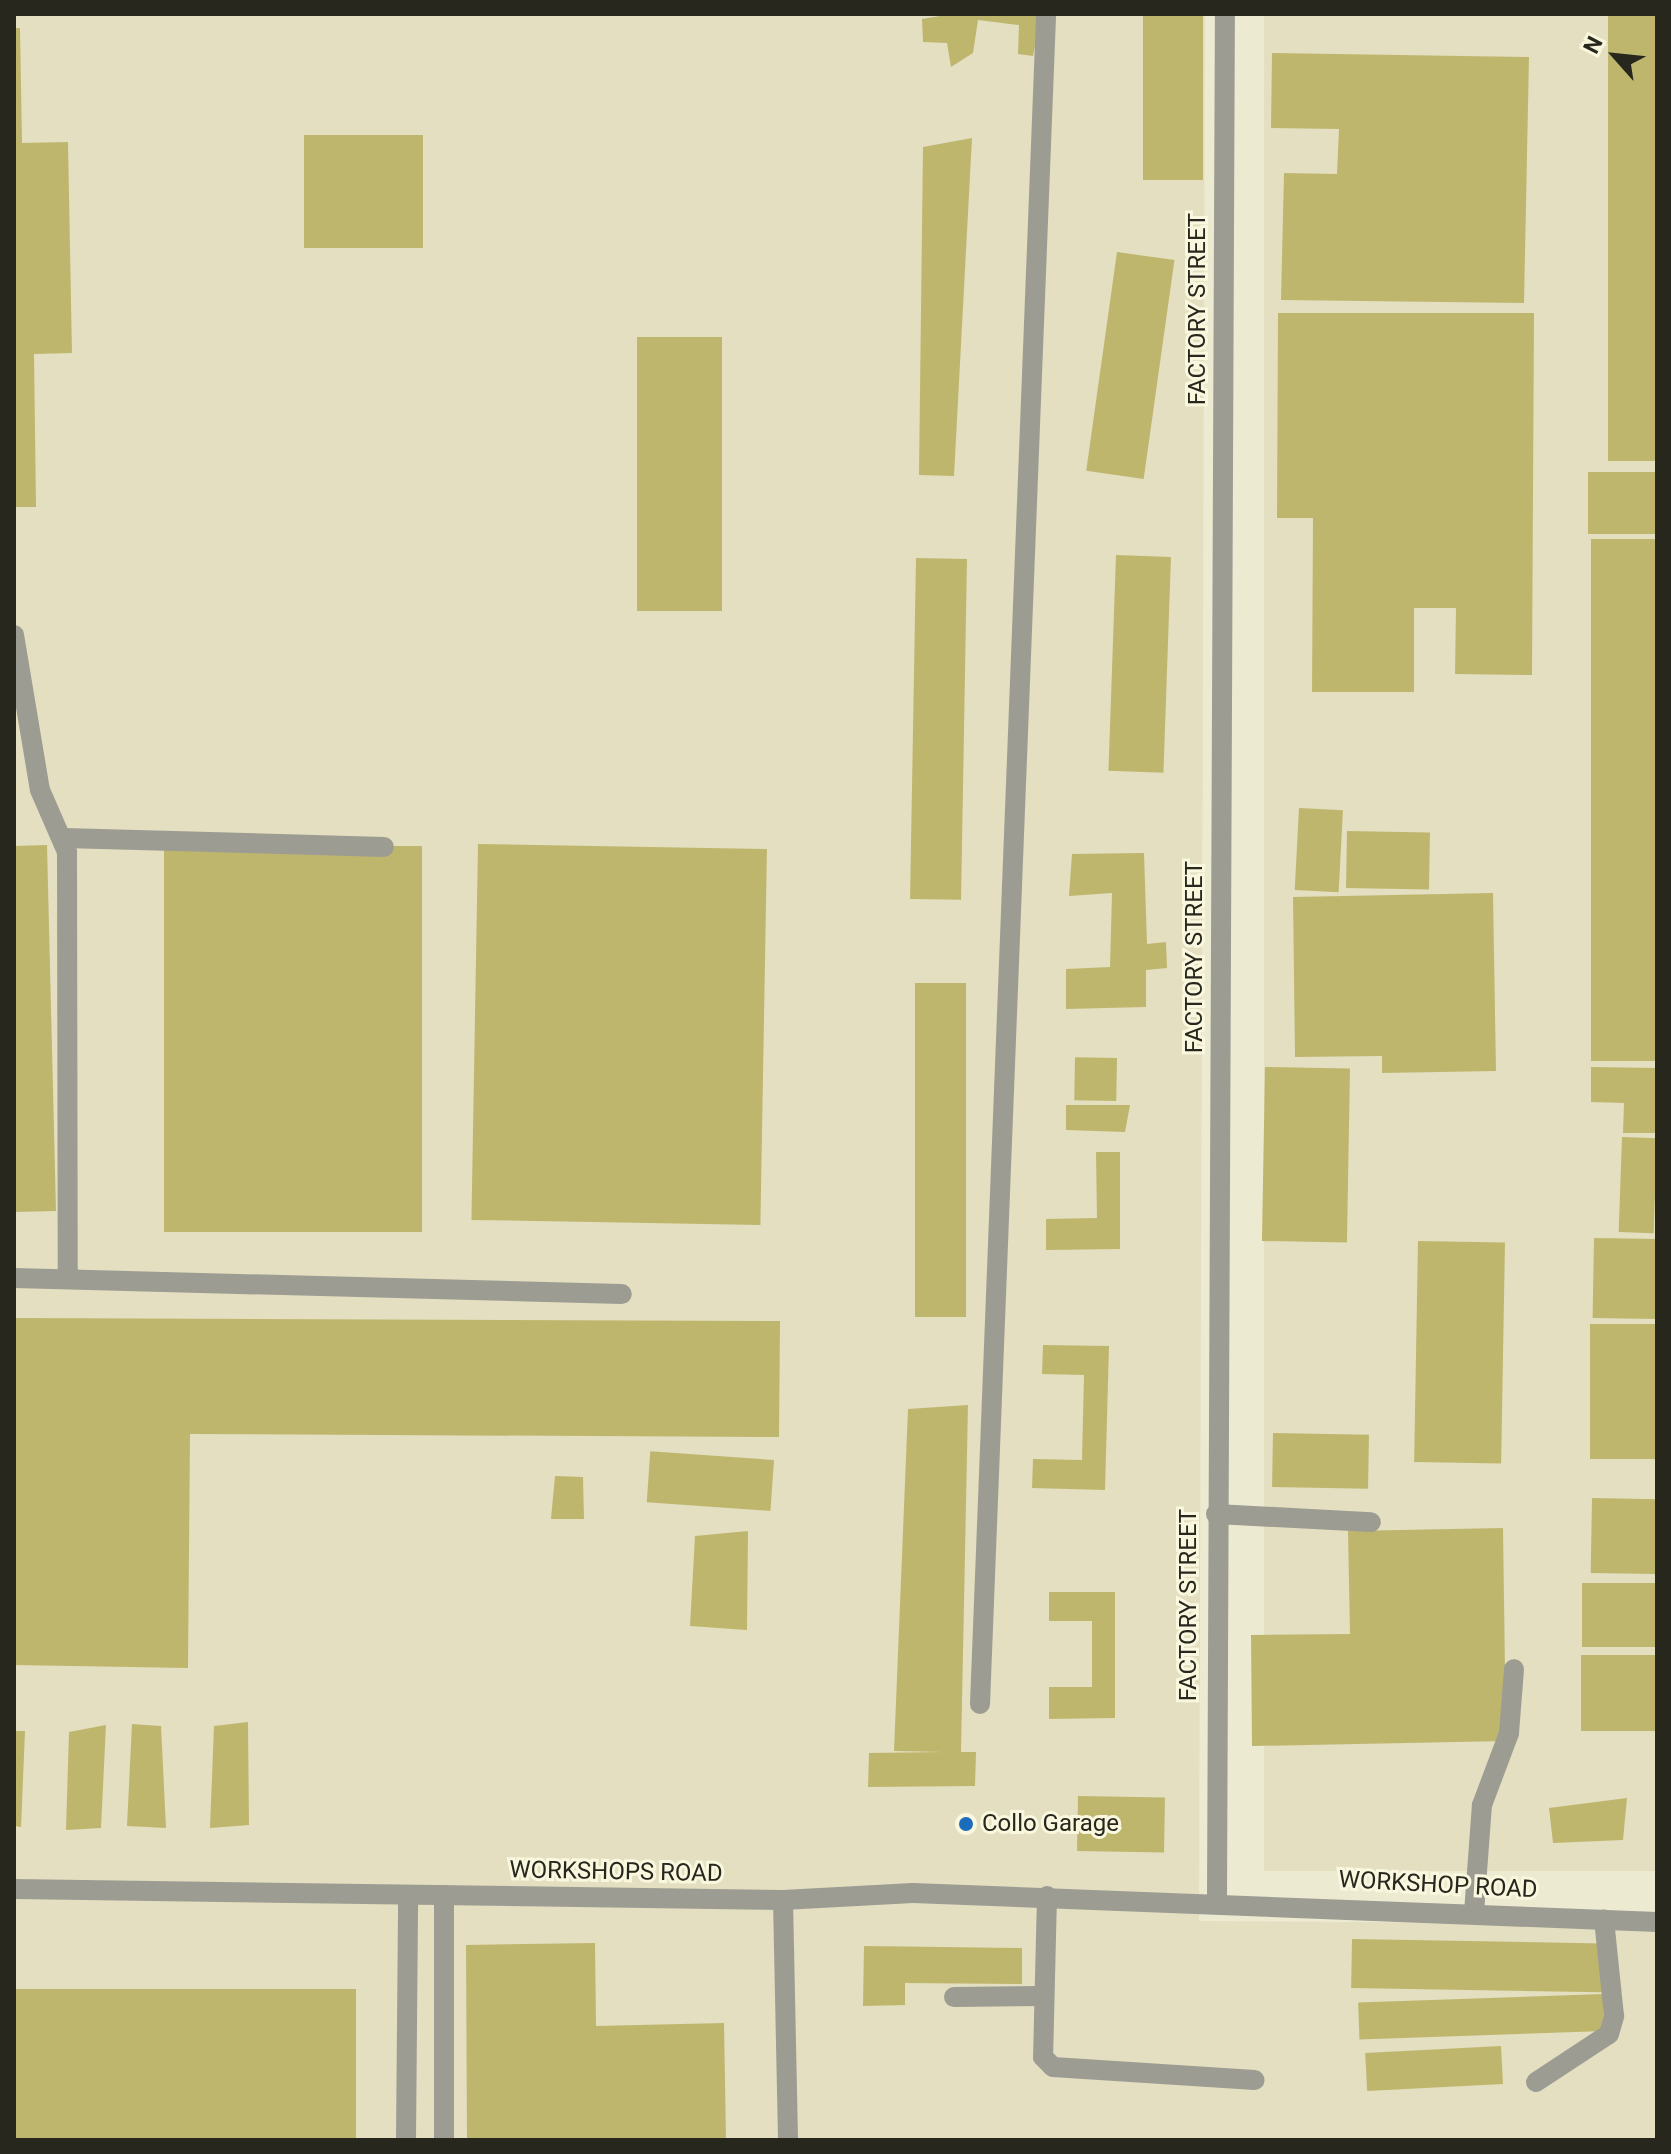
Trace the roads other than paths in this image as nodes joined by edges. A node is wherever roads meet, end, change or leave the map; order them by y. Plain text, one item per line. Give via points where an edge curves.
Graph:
1 (1046, 14) edge
2 (1225, 14) edge
3 (14, 635) edge
4 (64, 838) junction
5 (384, 847) dead end
6 (14, 1278) edge
7 (68, 1279) junction
8 (622, 1294) dead end
9 (1216, 1514) junction
10 (1371, 1522) dead end
11 (1514, 1669) dead end
12 (980, 1704) dead end
13 (14, 1889) edge
14 (408, 1895) junction
15 (444, 1895) junction
16 (1047, 1896) junction
17 (783, 1900) junction
18 (1217, 1900) junction
19 (1474, 1913) junction
20 (1604, 1920) junction
21 (1657, 1922) edge
22 (1044, 1996) junction
23 (954, 1997) dead end
24 (1255, 2080) dead end
25 (1536, 2082) dead end
26 (406, 2140) edge
27 (444, 2140) edge
28 (788, 2140) edge

1 - 12 street
2 - 9 street, FACTORY STREET
3 - 4 street via 40,790
4 - 5 street
4 - 7 street
6 - 7 street
7 - 8 street
9 - 10 street
9 - 18 street, FACTORY STREET
11 - 19 street via 1506,1746 1482,1805
13 - 14 street, WORKSHOPS ROAD
14 - 15 street, WORKSHOPS ROAD
14 - 26 street
15 - 17 street, WORKSHOPS ROAD
15 - 27 street
16 - 17 street, WORKSHOPS ROAD
16 - 18 street, WORKSHOPS ROAD
16 - 22 street
17 - 28 street
18 - 19 street, WORKSHOP ROAD
19 - 20 street, WORKSHOP ROAD
20 - 21 street, WORKSHOP ROAD
20 - 25 street via 1614,2016 1609,2034
22 - 23 street
22 - 24 street via 1043,2057 1053,2067

